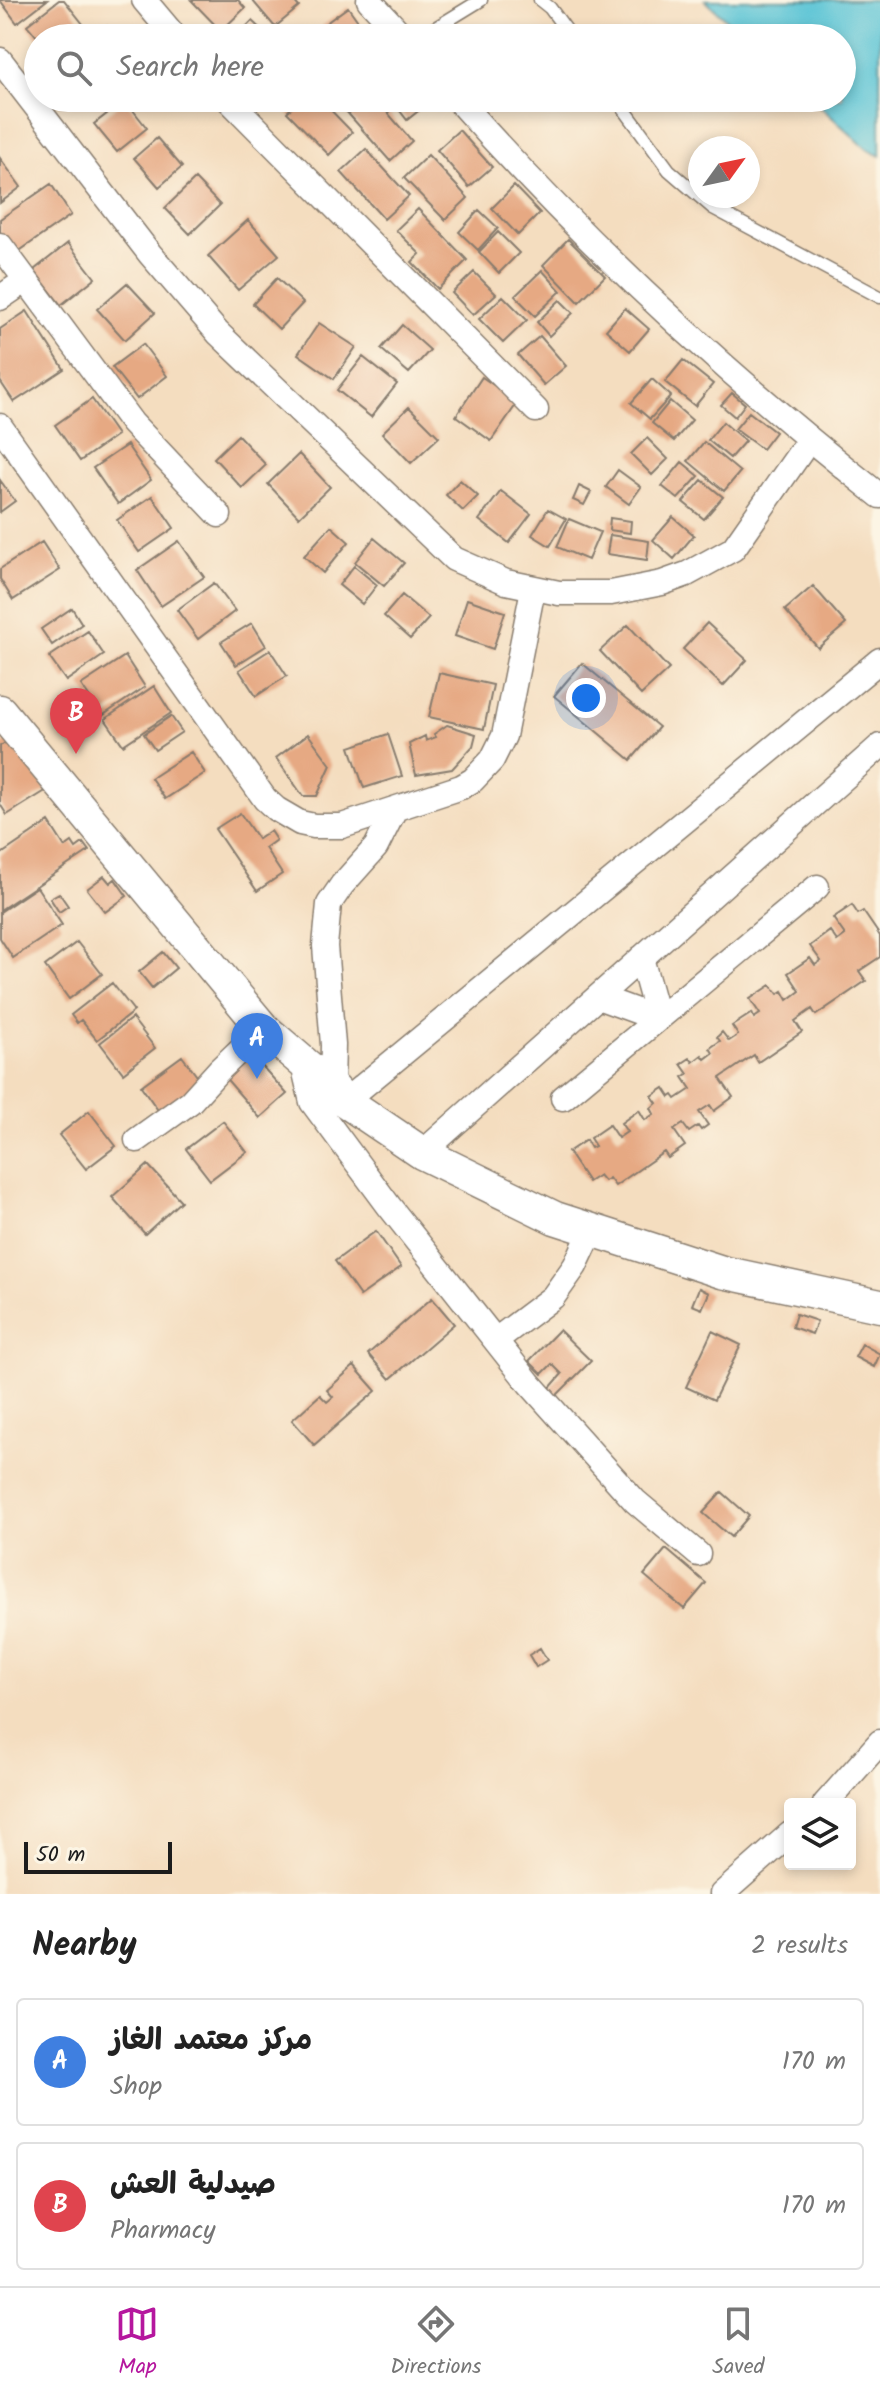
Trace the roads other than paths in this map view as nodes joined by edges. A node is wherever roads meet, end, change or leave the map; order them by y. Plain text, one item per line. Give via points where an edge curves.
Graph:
1 (144, 0) edge
2 (369, 0) edge
3 (481, 0) edge
4 (540, 0) edge
5 (164, 24) edge
6 (391, 24) edge
7 (442, 24) edge
8 (562, 24) edge
9 (0, 60) edge
10 (24, 91) edge
11 (40, 112) edge
12 (241, 112) edge
13 (469, 112) edge
14 (626, 112) edge
15 (0, 245) edge
16 (25, 281) junction
17 (880, 297) edge
18 (0, 298) edge
19 (536, 410) dead end
20 (0, 426) edge
21 (809, 440) junction
22 (880, 496) edge
23 (219, 515) dead end
24 (533, 589) junction
25 (880, 660) edge
26 (0, 711) edge
27 (880, 746) edge
28 (395, 809) junction
29 (817, 887) dead end
30 (641, 958) junction
31 (598, 997) junction
32 (658, 1019) junction
33 (263, 1028) junction
34 (303, 1064) junction
35 (338, 1094) junction
36 (563, 1098) dead end
37 (137, 1140) dead end
38 (422, 1153) junction
39 (592, 1230) junction
40 (880, 1306) edge
41 (496, 1340) junction
42 (698, 1554) dead end
43 (876, 1754) edge
44 (831, 1798) edge
45 (784, 1839) edge
46 (722, 1894) edge

1 - 5 street
2 - 6 street
3 - 7 lane
4 - 8 lane
9 - 10 street
11 - 24 street via 218,333 454,559
12 - 19 street
13 - 21 street via 639,287
14 - 17 lane via 669,170 713,208
15 - 16 street
16 - 18 street
16 - 23 street via 132,423
20 - 28 street via 265,799 287,817 328,828
21 - 22 street
21 - 24 street via 733,549 710,562 637,589 585,594
24 - 28 street via 508,722 492,760 461,787
25 - 35 street
26 - 33 main road
27 - 30 street
28 - 35 street via 376,847 329,904 325,946
29 - 32 street
30 - 31 street
30 - 32 street
31 - 32 street
31 - 38 street
32 - 36 street
33 - 34 main road
33 - 37 street via 190,1102
34 - 35 main road
34 - 41 street via 312,1102
35 - 38 main road
38 - 39 main road via 555,1218
39 - 40 main road via 722,1272
39 - 41 street via 553,1297
41 - 42 street via 635,1501
43 - 44 street
45 - 46 street

